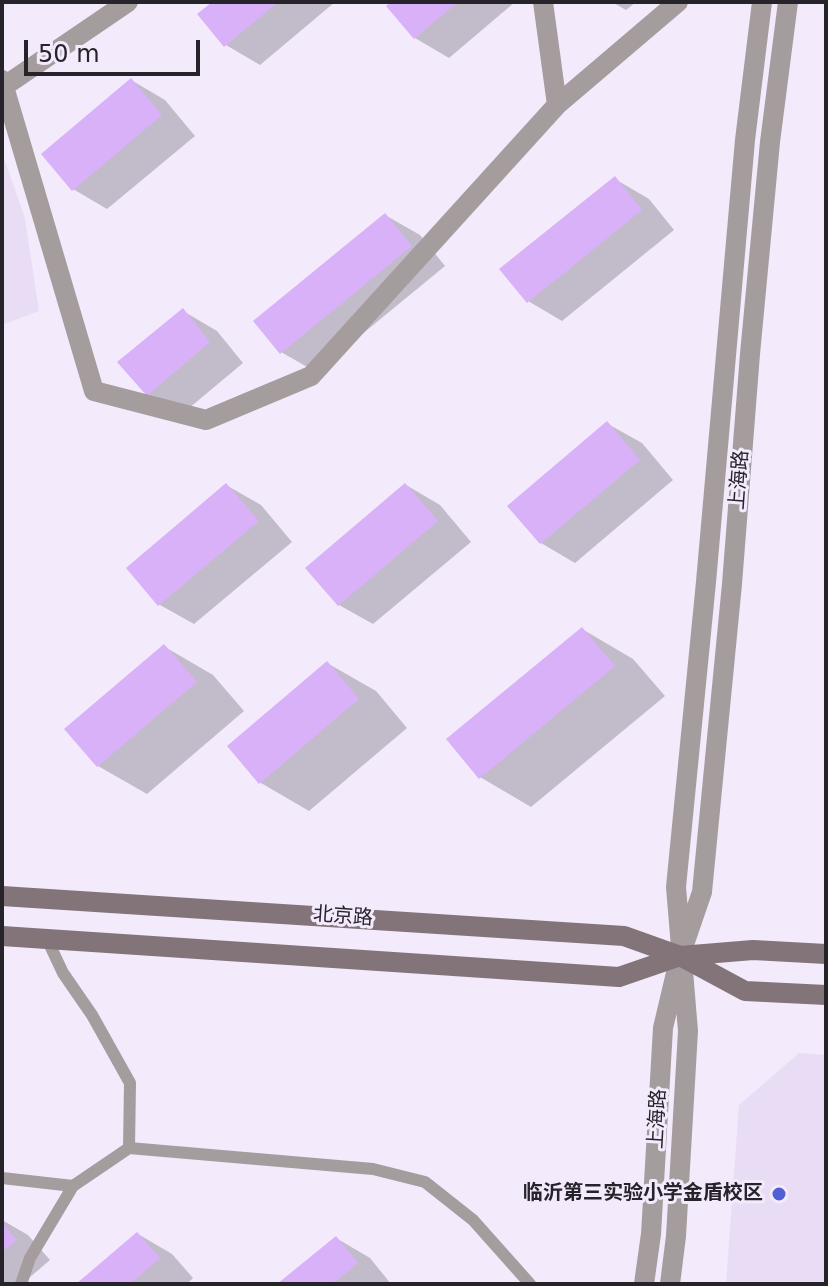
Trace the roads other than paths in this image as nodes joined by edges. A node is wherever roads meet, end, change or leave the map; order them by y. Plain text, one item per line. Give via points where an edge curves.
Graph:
1 (128, 2) edge
2 (543, 2) edge
3 (678, 2) edge
4 (762, 2) edge
5 (788, 2) edge
6 (3, 84) edge
7 (557, 105) junction
8 (2, 896) edge
9 (2, 936) edge
10 (47, 939) junction
11 (826, 954) edge
12 (680, 956) junction
13 (826, 995) edge
14 (129, 1148) junction
15 (2, 1178) edge
16 (73, 1186) junction
17 (21, 1284) edge
18 (530, 1284) edge
19 (644, 1284) edge
20 (670, 1284) edge

1 - 6 street
2 - 7 street
3 - 7 street
4 - 12 street, 上海路 via 743,155 676,887
5 - 12 street, 上海路 via 770,142 702,892
6 - 7 street via 94,391 206,420 311,376
8 - 12 main road, 北京路 via 624,936
9 - 10 main road, 北京路
10 - 12 main road, 北京路 via 619,977
10 - 14 lane via 130,1083
11 - 12 main road, 北京路 via 753,950
12 - 13 main road, 北京路 via 745,991
12 - 19 street, 上海路 via 663,1028
12 - 20 street, 上海路 via 688,1031
14 - 16 lane
14 - 18 lane via 373,1169 425,1182 473,1220
15 - 16 lane
16 - 17 lane via 30,1258

